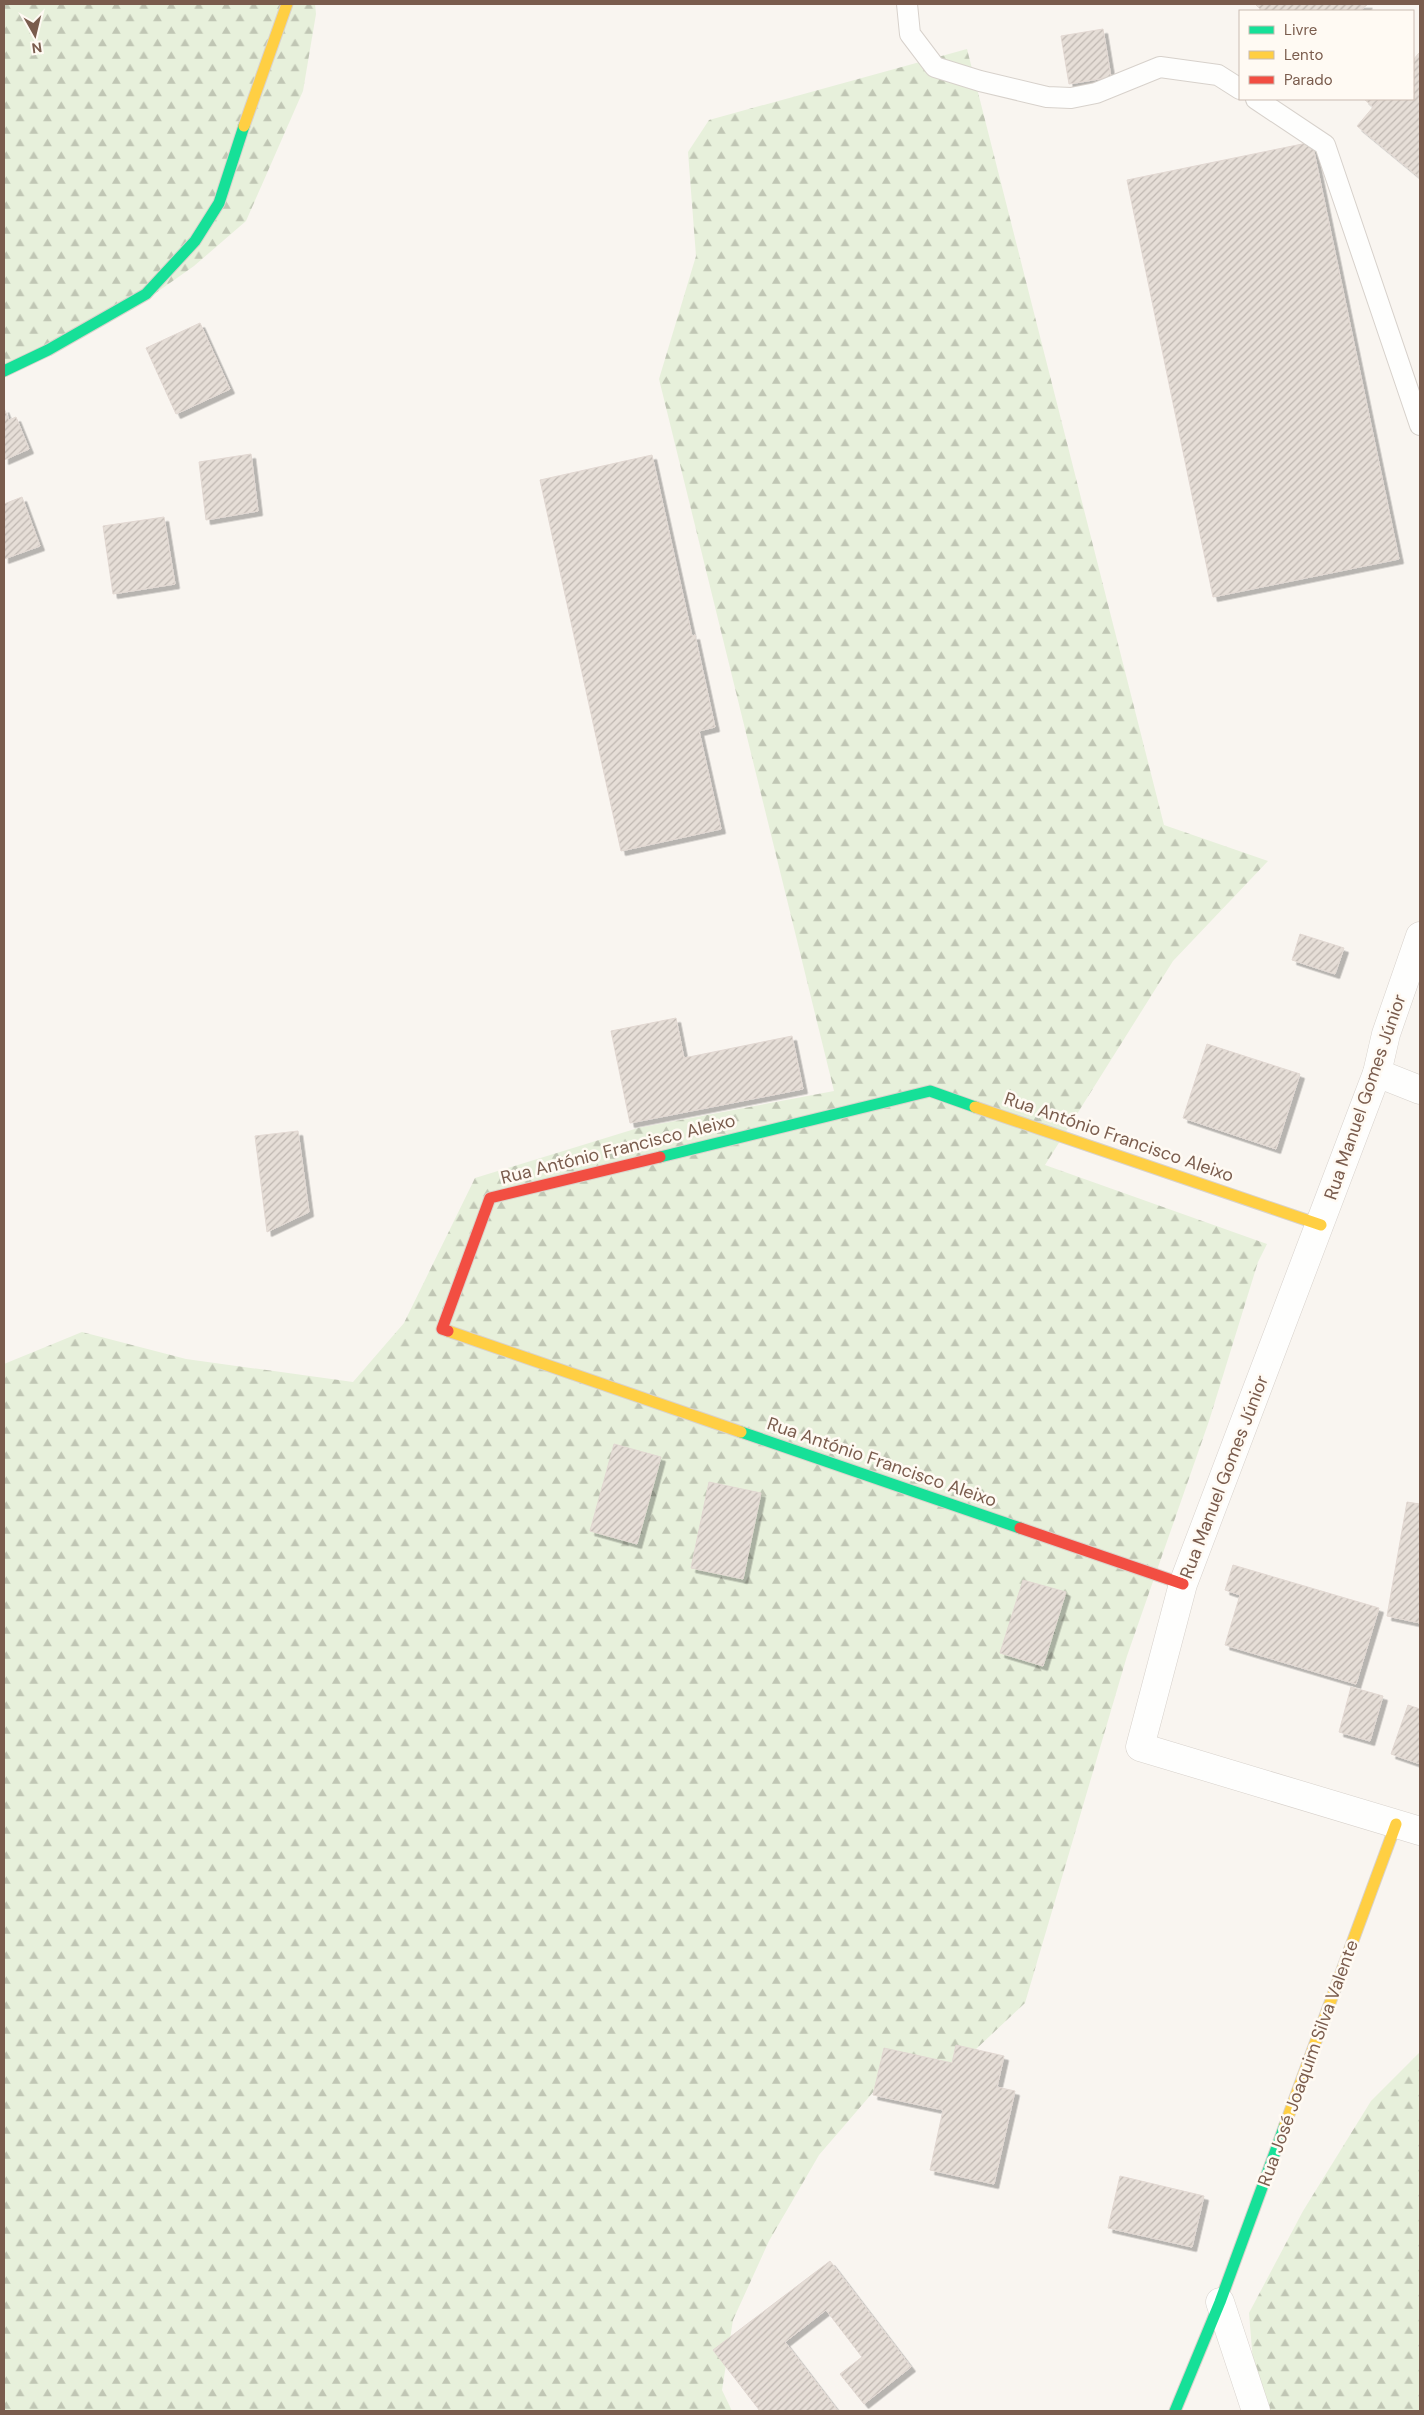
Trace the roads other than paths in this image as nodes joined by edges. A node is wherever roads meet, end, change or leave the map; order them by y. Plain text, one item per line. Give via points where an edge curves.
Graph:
1 (287, 4) edge
2 (907, 4) edge
3 (1239, 88) edge
4 (1257, 100) edge
5 (4, 371) edge
6 (1420, 425) edge
7 (1420, 936) edge
8 (1377, 1073) junction
9 (1420, 1090) edge
10 (1321, 1225) junction
11 (1183, 1584) junction
12 (1408, 1827) edge
13 (1220, 2302) junction
14 (1175, 2411) edge
15 (1256, 2411) edge

1 - 5 street via 258,79 219,203 195,241 146,294 48,350
2 - 3 lane via 910,34 934,68 980,81 1047,97 1071,98 1096,93 1160,67 1218,75
4 - 6 lane via 1325,146
7 - 8 street, Rua Manuel Gomes Júnior via 1386,1034
8 - 9 street
8 - 10 street, Rua Manuel Gomes Júnior
10 - 11 street, Rua Manuel Gomes Júnior
10 - 11 street, Rua António Francisco Aleixo via 930,1091 490,1198 442,1329
11 - 12 street, Rua Manuel Gomes Júnior via 1140,1747
12 - 13 street, Rua José Joaquim Silva Valente
13 - 14 street, Rua José Joaquim Silva Valente
13 - 15 street

